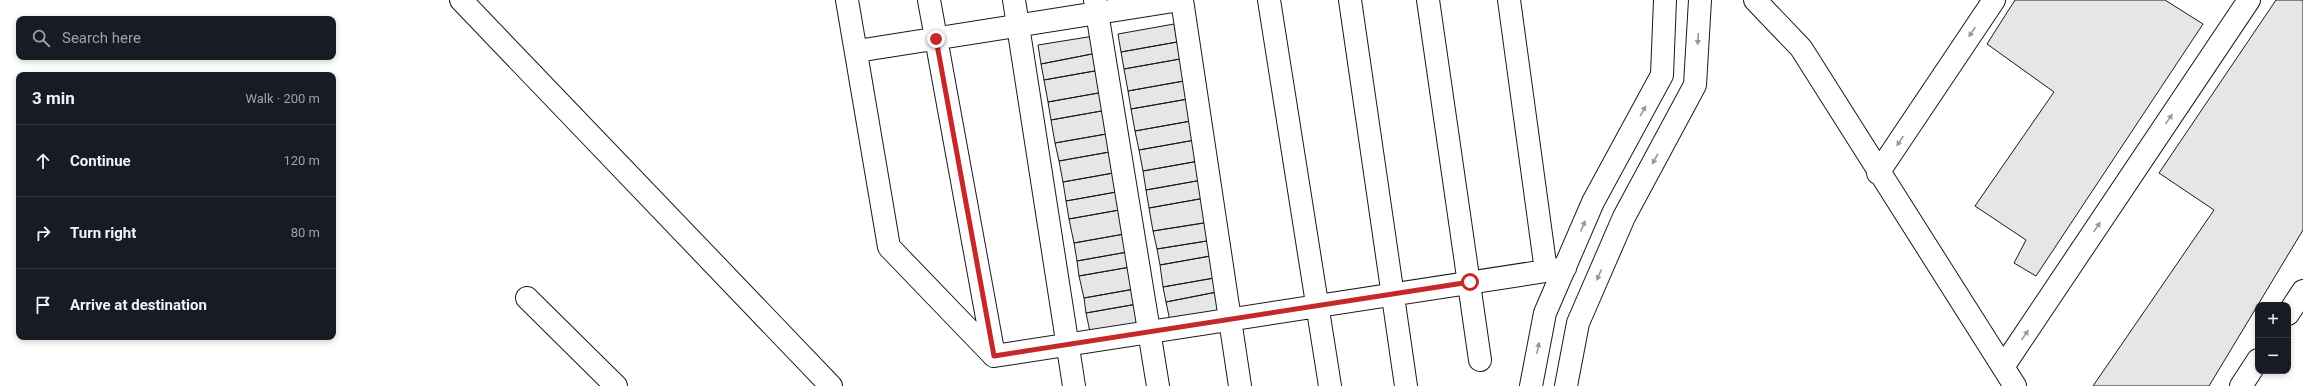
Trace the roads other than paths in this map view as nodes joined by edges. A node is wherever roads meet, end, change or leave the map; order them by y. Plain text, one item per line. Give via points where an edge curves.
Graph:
1 (461, 0) edge
2 (847, 0) edge
3 (929, 0) edge
4 (1014, 0) edge
5 (1181, 0) edge
6 (1269, 0) edge
7 (1350, 0) edge
8 (1428, 0) edge
9 (1509, 0) edge
10 (1666, 0) edge
11 (1700, 0) edge
12 (1755, 0) edge
13 (1994, 0) edge
14 (2249, 0) edge
15 (1096, 7) edge
16 (1018, 26) junction
17 (936, 39) junction
18 (857, 52) junction
19 (1878, 172) junction
20 (1555, 269) junction
21 (1470, 282) junction
22 (2303, 291) edge
23 (1391, 295) junction
24 (527, 298) dead end
25 (1316, 306) junction
26 (2291, 309) edge
27 (1229, 320) junction
28 (1149, 332) junction
29 (1066, 345) junction
30 (994, 356) junction
31 (1480, 360) dead end
32 (2255, 365) edge
33 (2003, 367) junction
34 (616, 386) edge
35 (831, 386) edge
36 (1074, 386) edge
37 (1158, 386) edge
38 (1240, 386) edge
39 (1330, 386) edge
40 (1406, 386) edge
41 (1531, 386) edge
42 (1566, 386) edge
43 (2015, 386) edge
44 (2241, 386) edge

1 - 35 main road
2 - 18 main road
3 - 17 main road
4 - 16 main road
5 - 15 main road
5 - 27 main road
6 - 25 main road
7 - 23 main road
8 - 21 main road
9 - 20 main road
20 -> 10 main road via 1662,75
11 -> 42 main road via 1695,85 1620,224 1578,323
12 - 19 main road via 1801,48
13 -> 19 main road
33 -> 14 main road
15 - 16 main road
15 - 28 main road
16 - 17 main road
16 - 29 main road
17 - 18 main road
17 - 30 main road
18 - 30 main road via 889,247
19 - 33 main road
20 - 21 main road
41 -> 20 main road
21 - 23 main road
21 - 31 main road
22 - 26 main road
23 - 25 main road
23 - 40 main road
24 - 34 main road
25 - 27 main road
25 - 39 main road
27 - 28 main road
27 - 38 main road
28 - 29 main road
28 - 37 main road
29 - 30 main road
29 - 36 main road
32 - 44 main road
33 - 43 main road

